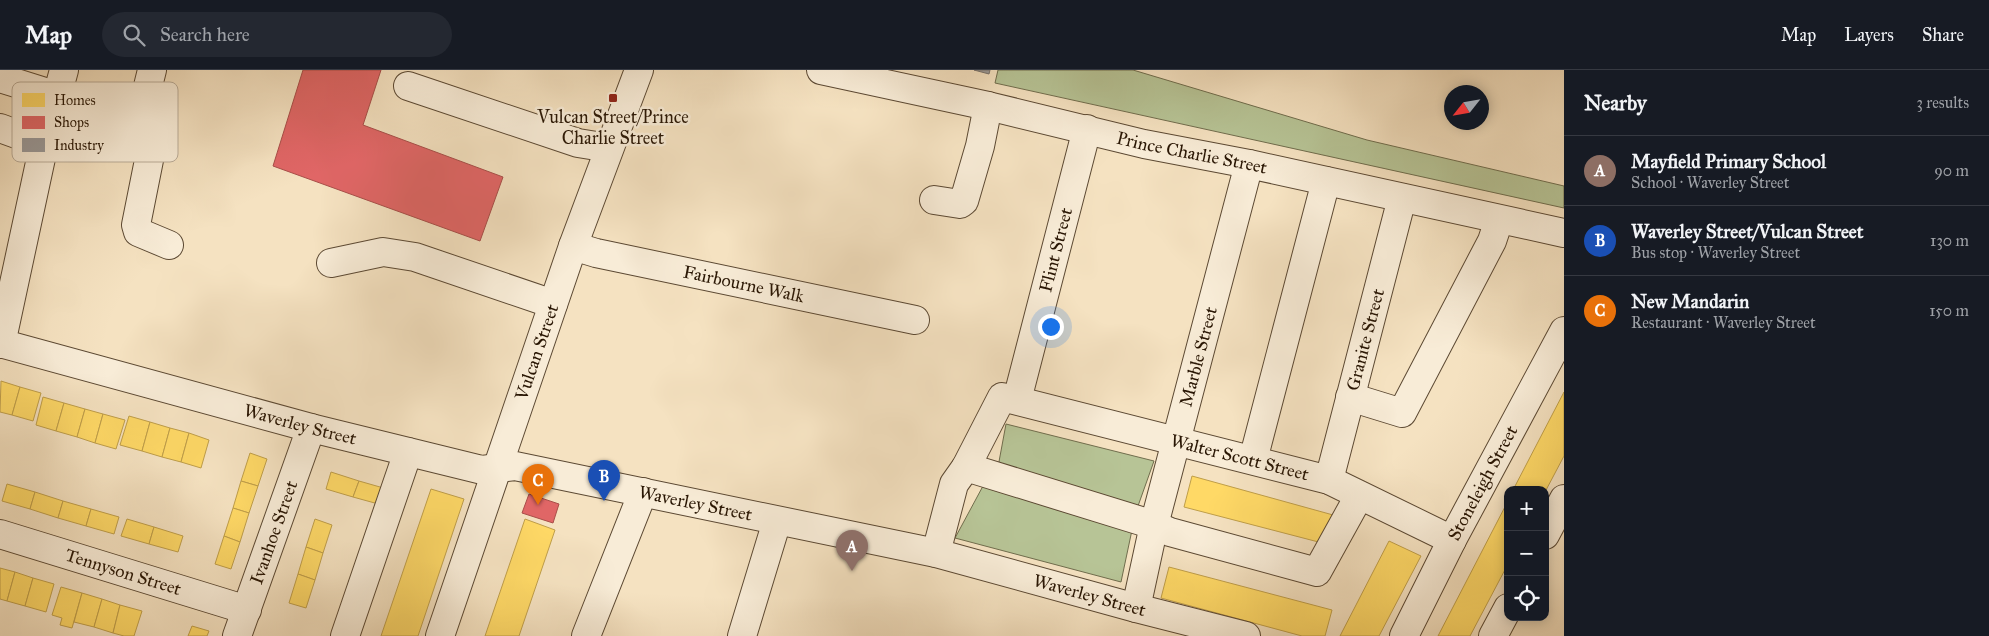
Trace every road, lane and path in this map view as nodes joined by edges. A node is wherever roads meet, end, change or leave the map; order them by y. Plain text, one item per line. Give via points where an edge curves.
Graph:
1 (639, 70) edge
2 (821, 70) edge
3 (0, 78) edge
4 (18, 82) edge
5 (408, 86) dead end
6 (988, 106) junction
7 (0, 128) edge
8 (1087, 130) junction
9 (12, 132) edge
10 (609, 148) junction
11 (40, 162) edge
12 (146, 162) edge
13 (1249, 164) junction
14 (1326, 181) junction
15 (1402, 198) junction
16 (934, 200) dead end
17 (1499, 220) junction
18 (1564, 233) edge
19 (169, 245) dead end
20 (573, 246) junction
21 (331, 263) dead end
22 (554, 304) junction
23 (915, 320) dead end
24 (1564, 332) edge
25 (1, 344) edge
26 (1350, 397) junction
27 (1017, 400) junction
28 (311, 428) junction
29 (1176, 440) junction
30 (408, 452) junction
31 (1253, 460) junction
32 (966, 467) junction
33 (497, 469) junction
34 (1329, 480) junction
35 (643, 492) junction
36 (1359, 496) junction
37 (1564, 499) edge
38 (777, 521) junction
39 (1154, 525) junction
40 (1547, 531) edge
41 (0, 534) edge
42 (1452, 540) junction
43 (936, 553) junction
44 (1136, 608) junction
45 (247, 610) junction
46 (1504, 615) edge
47 (238, 636) edge
48 (345, 636) edge
49 (440, 636) edge
50 (586, 636) edge
51 (742, 636) edge
52 (1246, 636) edge
53 (1404, 636) edge
54 (1493, 636) edge

1 - 10 street, Vulcan Street
2 - 6 street, Prince Charlie Street
3 - 4 street
5 - 10 street via 578,143
6 - 8 street, Prince Charlie Street
6 - 16 street via 964,201 960,204
7 - 9 street
8 - 13 street, Prince Charlie Street
8 - 27 street, Flint Street
10 - 20 street, Vulcan Street
11 - 25 street
12 - 19 street via 136,225 142,235
13 - 14 street, Prince Charlie Street
13 - 29 street, Marble Street
14 - 15 street, Prince Charlie Street
14 - 31 street
15 - 17 street, Prince Charlie Street
15 - 26 street, Granite Street
17 - 18 street, Prince Charlie Street
17 - 26 street via 1492,241 1402,414
20 - 22 street, Vulcan Street
20 - 23 street, Fairbourne Walk
21 - 22 street via 383,252 415,257
22 - 33 street, Vulcan Street
24 - 42 street, Stoneleigh Street
25 - 28 street, Waverley Street
26 - 34 street, Granite Street
27 - 29 street, Walter Scott Street
27 - 32 street via 1002,397
28 - 30 street, Waverley Street
28 - 45 street, Ivanhoe Street
29 - 31 street, Walter Scott Street
29 - 39 street, Marble Street
30 - 33 street, Waverley Street via 482,470
30 - 48 street
31 - 34 street, Walter Scott Street
32 - 39 street
32 - 43 street via 954,484
33 - 35 street, Waverley Street via 515,466
33 - 49 street, Vulcan Street
34 - 36 street, Walter Scott Street
35 - 38 street, Waverley Street
35 - 50 street
36 - 39 street via 1317,572
36 - 42 street, Walter Scott Street
37 - 40 street
38 - 43 street, Waverley Street
38 - 51 street
39 - 44 street, Marble Street
41 - 45 street, Tennyson Street
42 - 53 street, Stoneleigh Street
43 - 44 street, Waverley Street
44 - 52 street, Waverley Street
45 - 47 street, Ivanhoe Street
46 - 54 street

